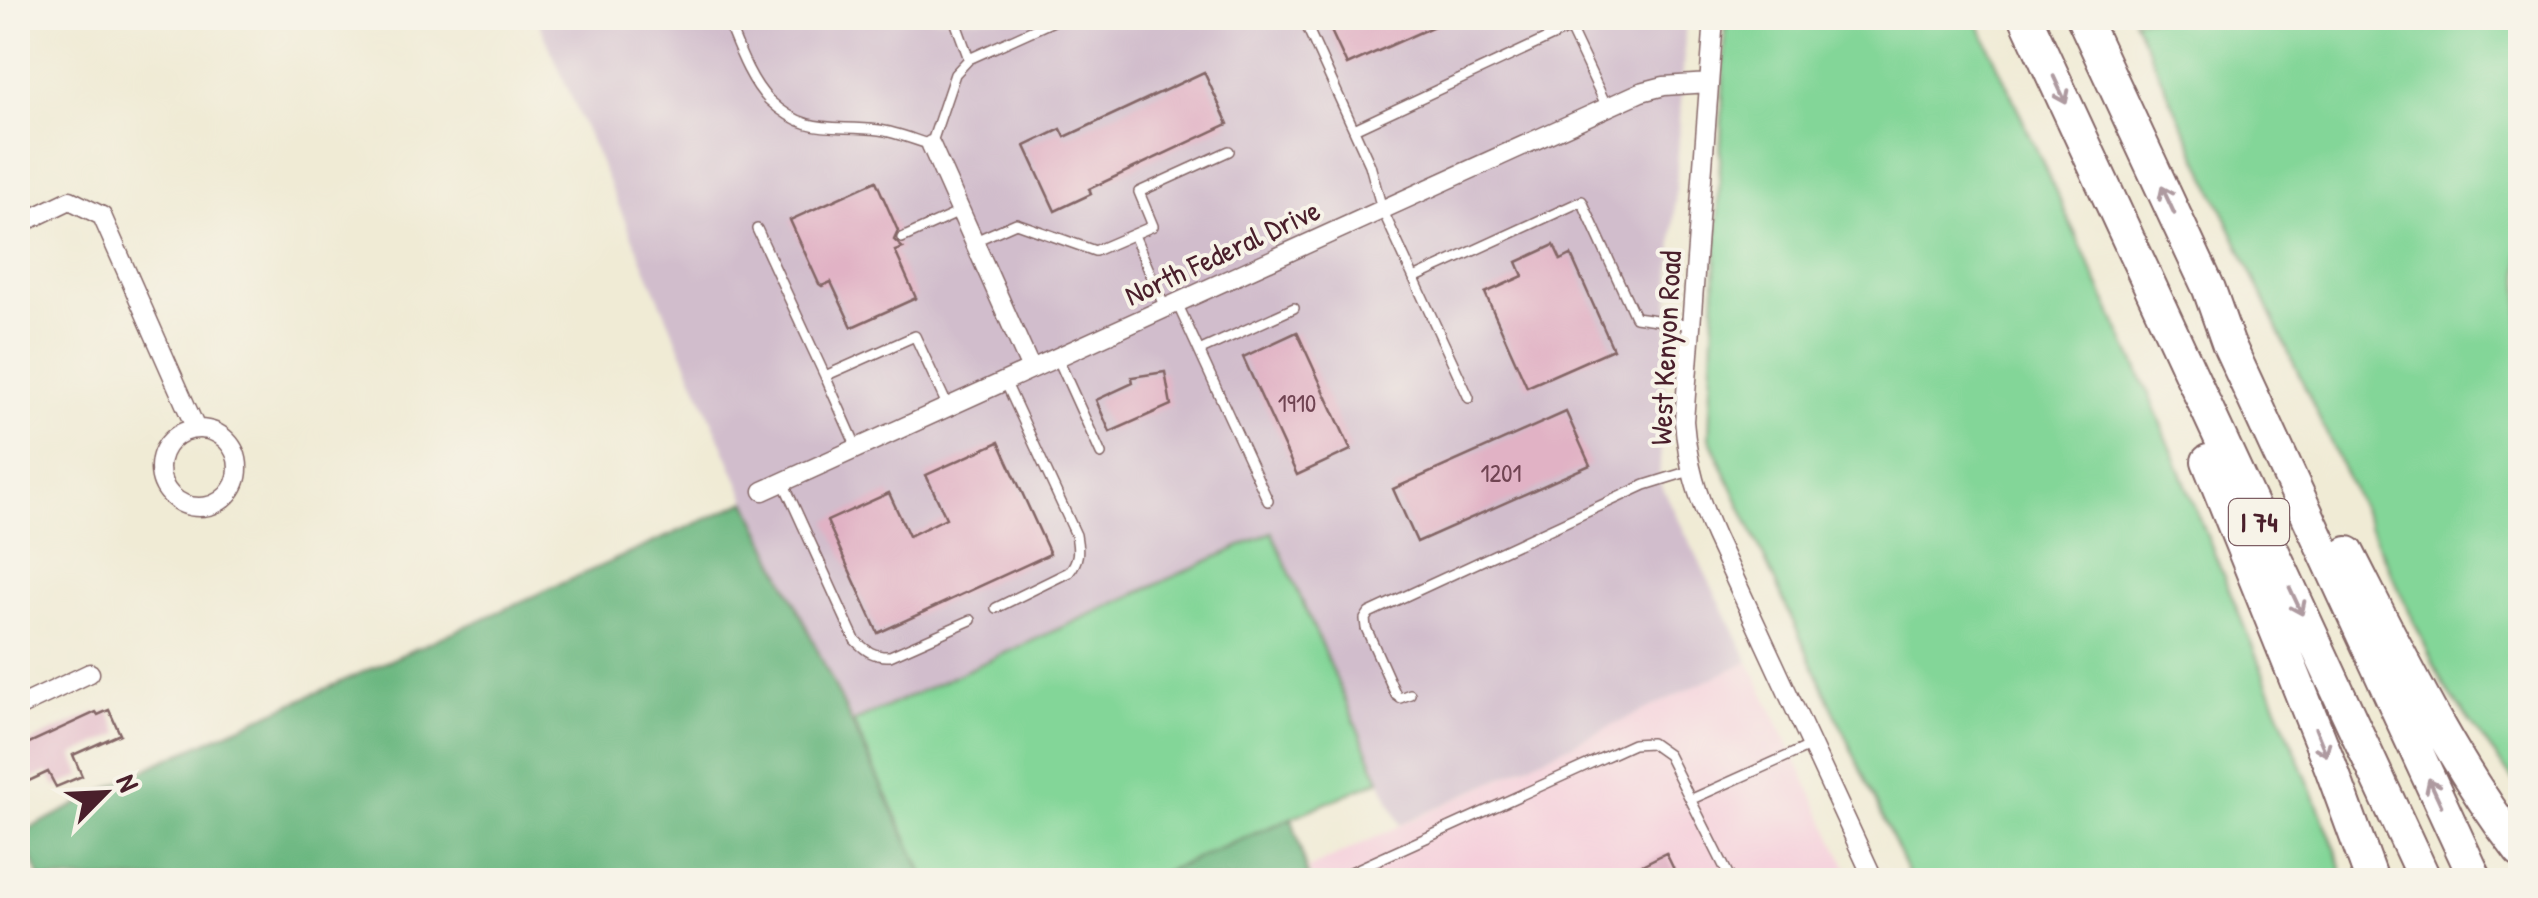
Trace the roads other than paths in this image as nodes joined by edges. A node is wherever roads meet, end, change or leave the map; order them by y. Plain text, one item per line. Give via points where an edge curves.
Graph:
1 (726, 18) edge
2 (954, 18) edge
3 (1060, 18) edge
4 (1302, 18) edge
5 (1565, 18) edge
6 (1714, 18) edge
7 (2026, 18) edge
8 (2084, 18) edge
9 (1570, 28) junction
10 (969, 59) junction
11 (1709, 83) junction
12 (1608, 107) junction
13 (1354, 129) junction
14 (931, 145) junction
15 (1229, 151) dead end
16 (2094, 162) junction
17 (1382, 209) junction
18 (962, 211) junction
19 (18, 224) edge
20 (756, 229) dead end
21 (1134, 235) junction
22 (902, 238) dead end
23 (975, 241) junction
24 (1414, 278) junction
25 (2209, 289) junction
26 (1171, 306) junction
27 (1294, 308) dead end
28 (1692, 325) junction
29 (1199, 351) junction
30 (1057, 357) junction
31 (1031, 369) junction
32 (824, 376) junction
33 (1005, 381) junction
34 (1469, 398) dead end
35 (948, 407) junction
36 (196, 428) junction
37 (857, 448) junction
38 (1102, 454) dead end
39 (1690, 471) junction
40 (782, 482) junction
41 (763, 491) dead end
42 (1268, 501) dead end
43 (996, 608) dead end
44 (970, 620) dead end
45 (90, 673) dead end
46 (1410, 694) dead end
47 (18, 707) edge
48 (1812, 745) junction
49 (1692, 800) junction
50 (2520, 851) edge
51 (1350, 872) dead end
52 (1730, 880) edge
53 (1874, 880) edge
54 (2372, 880) edge
55 (2425, 880) edge
56 (2476, 880) edge

1 - 14 lane via 767,98 798,122 879,130
2 - 10 lane
3 - 10 lane
4 - 13 lane
5 - 9 lane
6 - 11 street, West Kenyon Road
7 -> 16 highway, I 74
25 -> 8 highway, I 74
9 - 12 lane
9 - 13 lane
10 - 14 lane via 956,74
11 - 12 street, North Federal Drive via 1664,86
11 - 28 street, West Kenyon Road
12 - 17 street, North Federal Drive
13 - 17 lane
14 - 18 street
15 - 21 lane via 1139,192 1154,226
16 -> 54 highway
16 -> 55 highway, I 74
17 - 24 lane
17 - 26 street, North Federal Drive
18 - 22 lane
18 - 23 street
19 - 36 street via 70,200 102,216
20 - 32 lane
21 - 23 lane via 1095,251 1016,223
21 - 26 lane
23 - 31 street
24 - 28 lane via 1582,201 1635,317
24 - 34 lane
25 - 50 highway via 2238,329 2428,707
56 -> 25 highway, I 74
26 - 29 lane
26 - 30 street, North Federal Drive
27 - 29 lane
28 - 39 street, West Kenyon Road via 1684,421
29 - 42 lane
30 - 31 street, North Federal Drive
30 - 38 lane
31 - 33 street, North Federal Drive
32 - 35 lane via 916,336
32 - 37 lane
33 - 35 street, North Federal Drive
33 - 43 lane via 1079,548 1069,572
35 - 37 street, North Federal Drive
36 - 36 street via 222,436 237,458 234,485 202,508 178,502 160,471 165,447
37 - 40 street, North Federal Drive
39 - 46 lane via 1645,484 1369,613 1366,628 1396,694
39 - 48 street, West Kenyon Road
40 - 41 street, North Federal Drive
40 - 44 lane via 864,649 890,656
45 - 47 street
48 - 49 lane
48 - 53 street, West Kenyon Road
49 - 51 lane via 1668,754 1652,744 1633,744
49 - 52 lane

